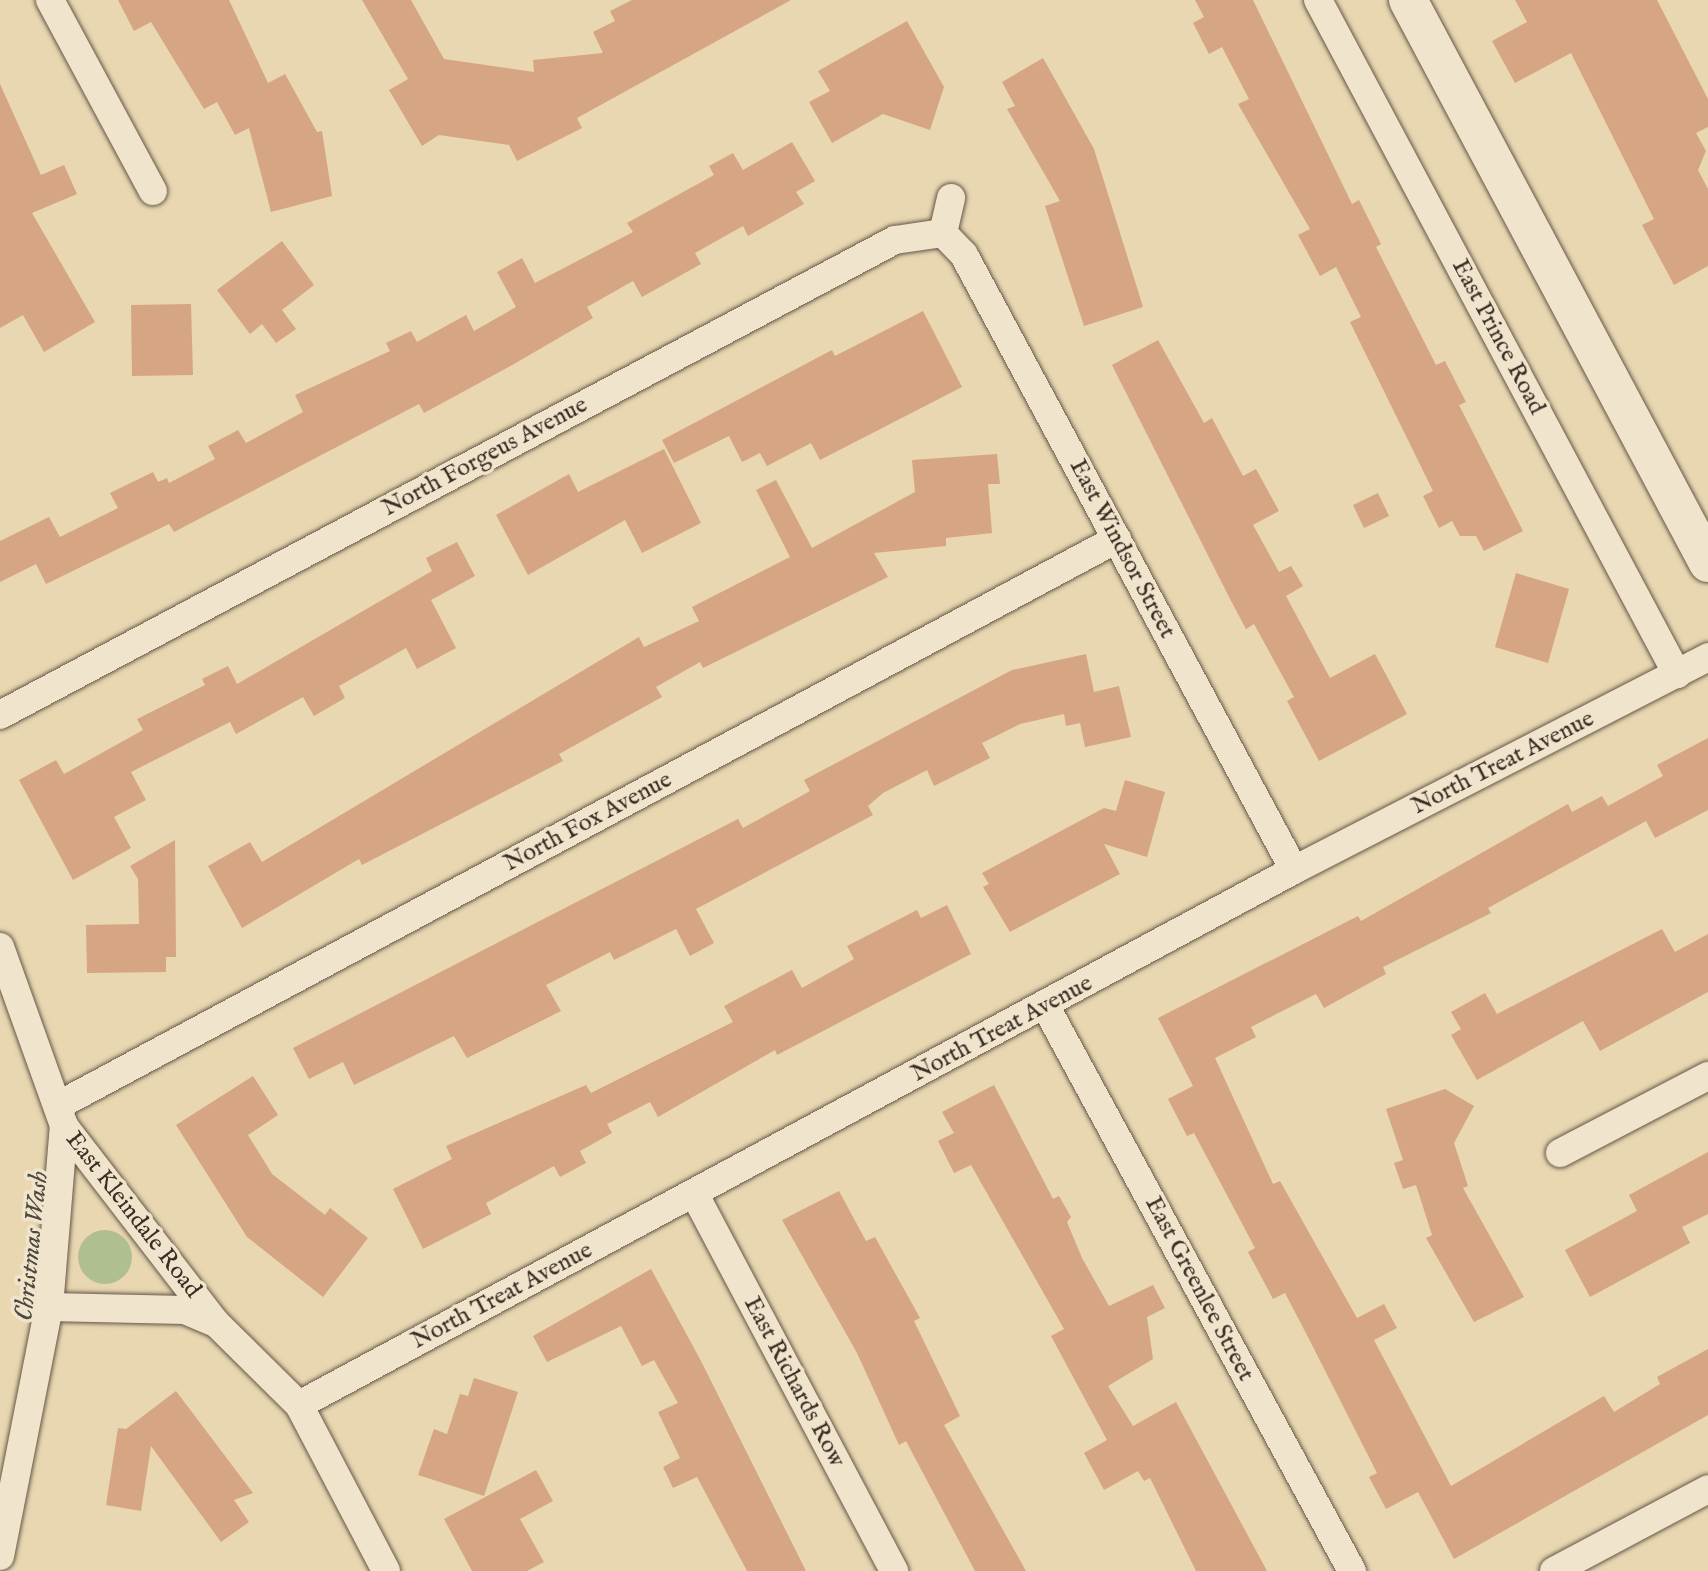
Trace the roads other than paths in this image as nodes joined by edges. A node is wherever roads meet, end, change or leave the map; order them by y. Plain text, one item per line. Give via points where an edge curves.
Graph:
1 (50, 0) edge
2 (1318, 0) edge
3 (1408, 0) edge
4 (153, 191) dead end
5 (951, 198) dead end
6 (943, 233) junction
7 (1117, 539) junction
8 (1708, 563) edge
9 (1708, 657) edge
10 (1677, 674) junction
11 (0, 715) edge
12 (1294, 870) junction
13 (0, 947) edge
14 (1046, 1007) junction
15 (1708, 1076) edge
16 (62, 1116) junction
17 (1560, 1153) dead end
18 (694, 1193) junction
19 (49, 1307) junction
20 (216, 1323) junction
21 (299, 1405) junction
22 (1708, 1489) edge
23 (0, 1556) edge
24 (386, 1571) edge
25 (894, 1571) edge
26 (1352, 1571) edge
27 (1554, 1571) edge

1 - 4 street
2 - 10 street, East Prince Road
3 - 8 main road
5 - 6 street
6 - 7 street, East Windsor Street via 964,255
6 - 11 street, North Forgeus Avenue via 895,240
7 - 12 street, East Windsor Street
7 - 16 street, North Fox Avenue
9 - 10 street, North Treat Avenue
10 - 12 street, North Treat Avenue
12 - 14 street, North Treat Avenue
13 - 16 street, East Kleindale Road
14 - 18 street, North Treat Avenue
14 - 26 street, East Greenlee Street
15 - 17 street
16 - 19 street
16 - 20 street, East Kleindale Road
18 - 21 street, North Treat Avenue
18 - 25 street, East Richards Row
19 - 20 street, East Kleindale Road via 175,1309
19 - 23 street
20 - 21 street, East Kleindale Road
21 - 24 street, East Kleindale Road
22 - 27 street

